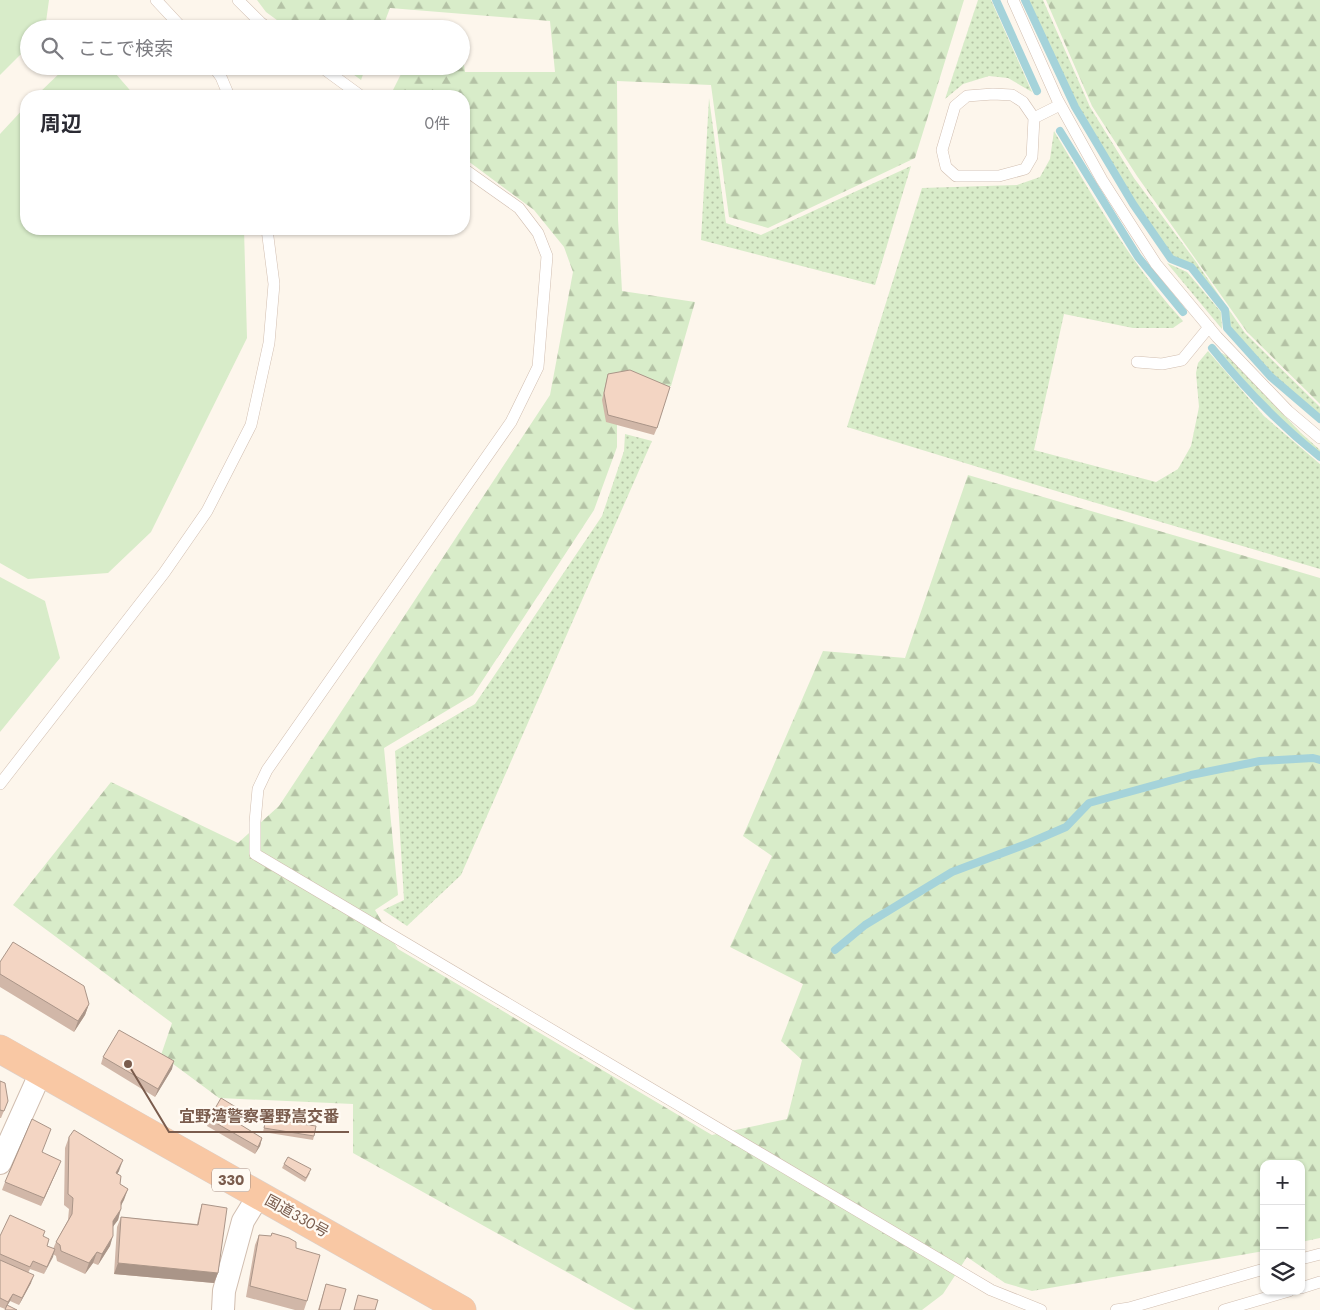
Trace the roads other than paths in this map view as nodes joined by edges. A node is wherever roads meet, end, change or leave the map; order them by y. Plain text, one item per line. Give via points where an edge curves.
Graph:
1 (156, 0) edge
2 (238, 0) edge
3 (1012, 0) edge
4 (175, 20) edge
5 (258, 20) edge
6 (219, 75) edge
7 (332, 75) edge
8 (226, 90) edge
9 (353, 90) edge
10 (1060, 105) junction
11 (1034, 118) junction
12 (470, 173) edge
13 (268, 235) edge
14 (1209, 328) junction
15 (1137, 362) dead end
16 (1320, 438) edge
17 (0, 784) edge
18 (0, 1049) edge
19 (41, 1072) junction
20 (0, 1163) edge
21 (259, 1195) junction
22 (1320, 1254) edge
23 (1305, 1258) edge
24 (1260, 1270) edge
25 (1320, 1282) edge
26 (1305, 1287) edge
27 (1275, 1295) edge
28 (223, 1310) edge
29 (462, 1310) edge
30 (1041, 1310) edge
31 (1116, 1310) edge
32 (1224, 1310) edge

1 - 4 lane
2 - 5 lane
3 - 10 lane
6 - 8 lane
7 - 9 lane
10 - 11 lane
10 - 14 lane via 1102,180 1156,264
11 - 11 lane via 1032,157 1025,169 999,176 956,176 946,166 942,150 955,106 967,96 1012,95 1023,102
12 - 30 lane via 519,208 538,234 548,256 538,367 511,422 267,770 258,789 255,854 990,1290
13 - 17 lane via 274,284 269,343 251,425 206,511 164,573
14 - 15 lane via 1182,360 1162,364
14 - 16 lane via 1288,411
18 - 19 highway, 国道330号 / 330
19 - 20 street
19 - 21 highway, 国道330号 / 330
21 - 28 street via 243,1221 224,1291
21 - 29 highway, 国道330号 / 330
22 - 23 lane
24 - 31 lane
25 - 26 lane
27 - 32 lane

